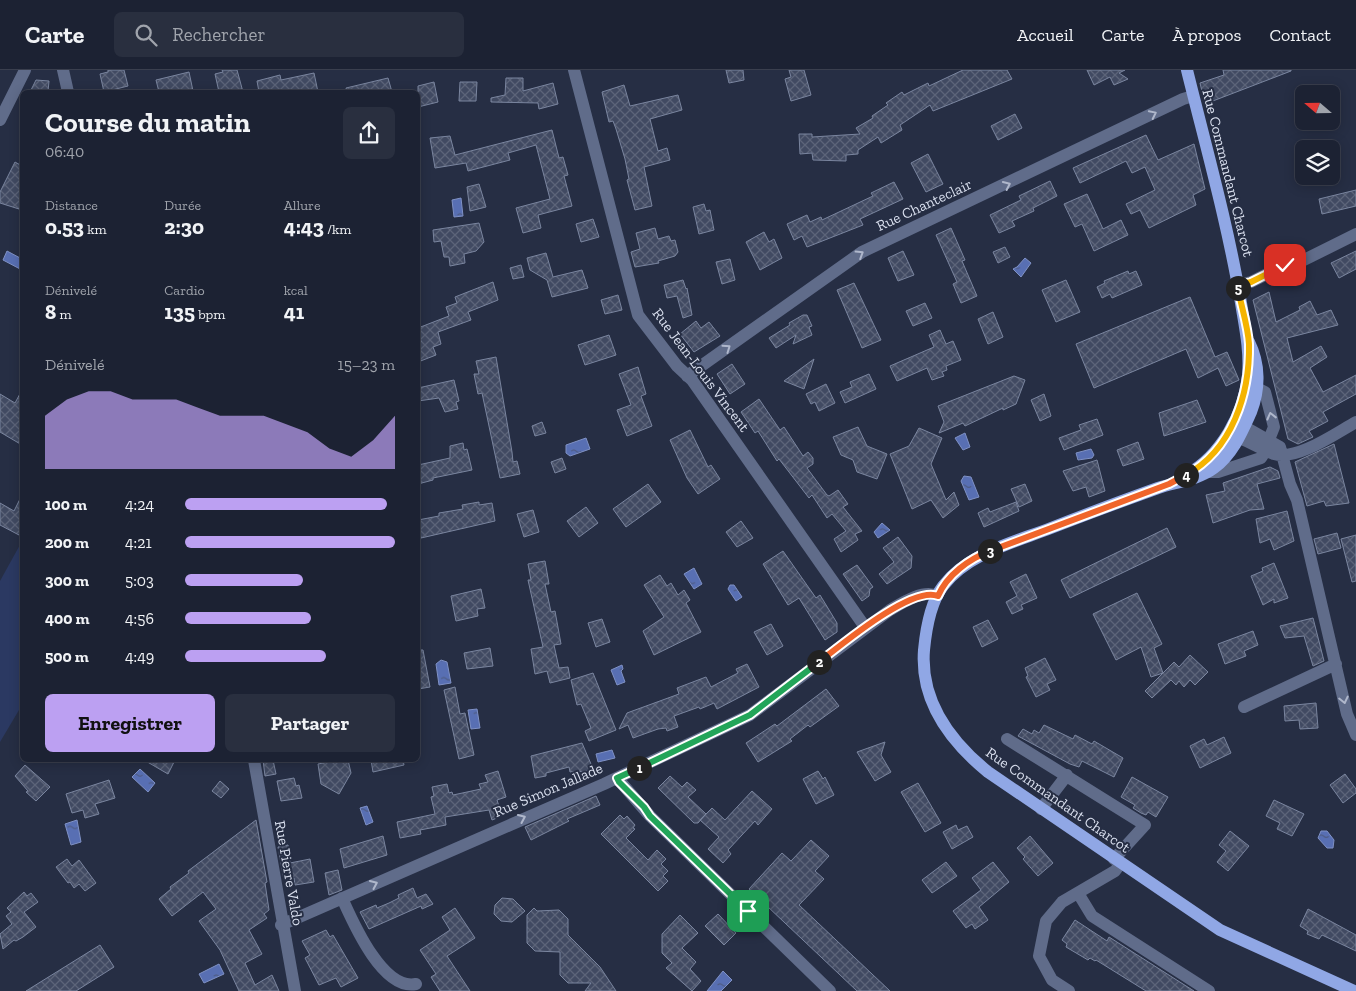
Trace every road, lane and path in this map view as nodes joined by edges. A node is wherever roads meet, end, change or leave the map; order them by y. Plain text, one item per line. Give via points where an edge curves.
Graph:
1 (26, 70) edge
2 (63, 70) edge
3 (574, 70) edge
4 (1187, 70) edge
5 (68, 90) edge
6 (1193, 96) junction
7 (0, 120) edge
8 (1356, 234) edge
9 (1238, 285) junction
10 (1249, 342) junction
11 (687, 376) junction
12 (1257, 388) junction
13 (1356, 422) edge
14 (1239, 427) junction
15 (1268, 445) junction
16 (1283, 456) junction
17 (1208, 472) junction
18 (1169, 484) junction
19 (938, 596) junction
20 (865, 628) junction
21 (1336, 664) junction
22 (1244, 708) dead end
23 (1356, 735) edge
24 (1007, 739) dead end
25 (254, 762) edge
26 (1067, 775) junction
27 (617, 778) junction
28 (1041, 809) junction
29 (1118, 861) junction
30 (1078, 893) junction
31 (342, 898) junction
32 (281, 925) junction
33 (416, 984) dead end
34 (294, 991) edge
35 (830, 991) edge
36 (1069, 991) edge
37 (1210, 991) edge
38 (1354, 991) edge

1 - 7 street
2 - 5 street
3 - 11 street, Rue Jean-Louis Vincent via 638,315
4 - 6 main road, Rue Commandant Charcot
6 - 9 main road, Rue Commandant Charcot
11 -> 6 street, Rue Chanteclair via 862,252
8 - 9 street via 1300,262
9 - 10 main road, Rue Commandant Charcot
10 - 12 main road, Rue Commandant Charcot via 1254,354
10 - 14 main road, Rue Commandant Charcot via 1247,381
11 - 20 street, Rue Jean-Louis Vincent
12 - 14 main road, Rue Commandant Charcot
15 -> 12 street, Rue Commandant Charcot via 1274,426 1265,392
13 - 16 street via 1300,452
14 - 15 street
14 - 17 main road, Rue Commandant Charcot via 1221,463
14 - 18 main road, Rue Commandant Charcot via 1203,464
15 - 16 street
15 - 17 street, Rue Commandant Charcot via 1261,458 1218,472
16 - 21 street via 1297,500
17 - 18 main road, Rue Commandant Charcot
18 - 19 main road, Rue Commandant Charcot via 986,553 961,568 943,585
19 - 20 street, Rue Simon Jallade via 933,594 910,599
19 - 28 main road, Rue Commandant Charcot via 928,620 924,657 926,681 936,710 950,736 968,756
20 - 27 street, Rue Simon Jallade via 750,715
21 - 22 street
21 -> 23 street via 1347,714
24 - 26 street
25 - 32 street, Rue Pierre Valdo
26 - 28 street
26 - 29 street via 1145,825
31 -> 27 street, Rue Simon Jallade
27 - 35 street via 650,816
28 - 29 main road, Rue Commandant Charcot
29 - 30 street via 1115,871
29 - 38 main road, Rue Commandant Charcot via 1220,930
30 - 36 street via 1062,902 1046,921 1039,956 1052,980
30 - 37 street via 1092,916
31 - 32 street, Rue Simon Jallade
31 - 33 street via 362,944 386,979 400,987
32 - 34 street, Rue Pierre Valdo via 292,966

